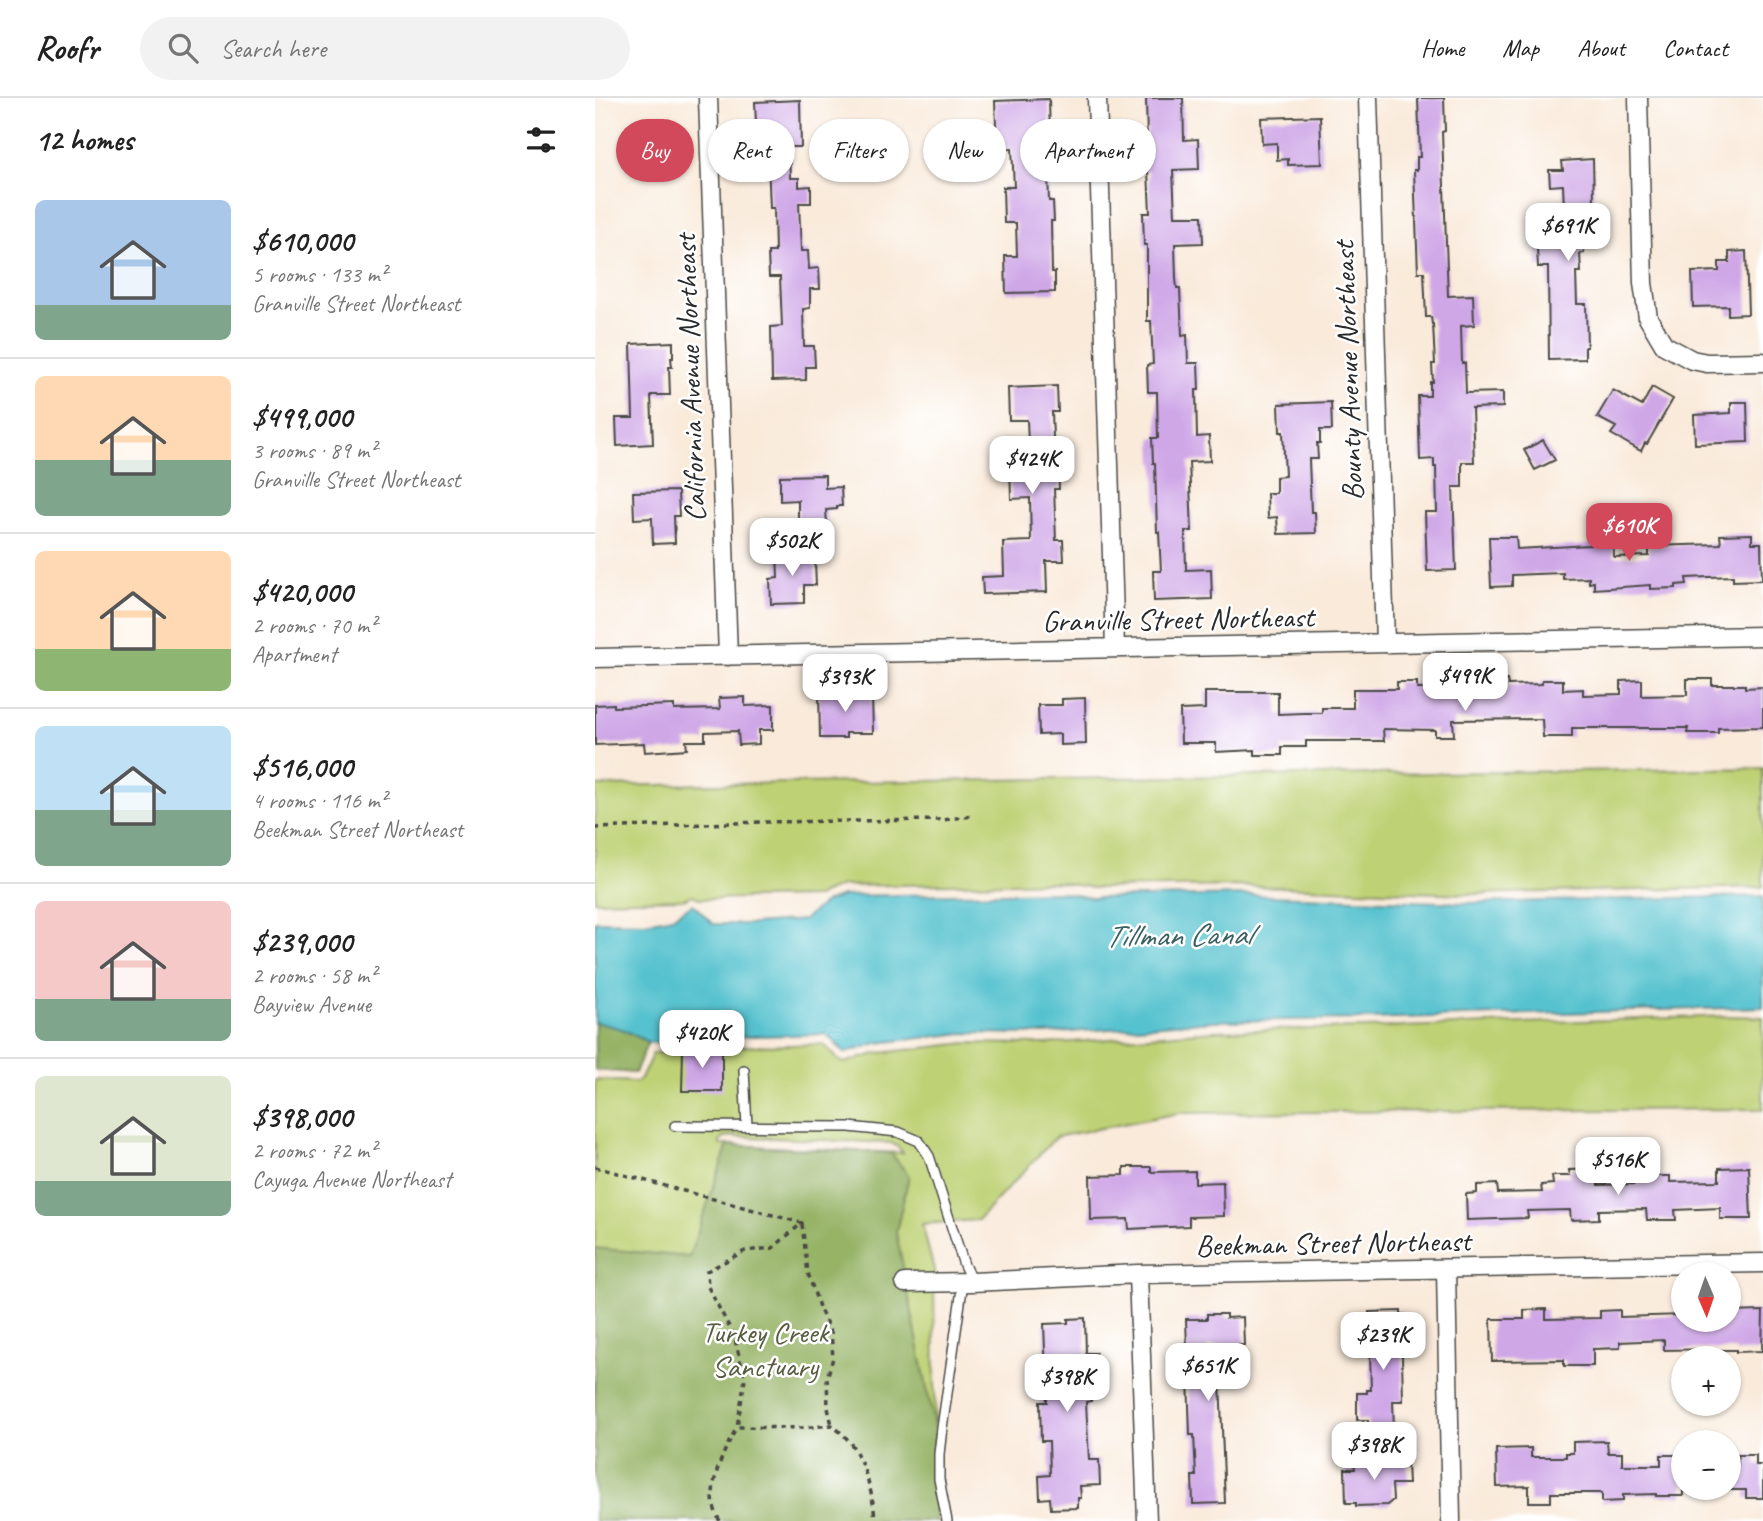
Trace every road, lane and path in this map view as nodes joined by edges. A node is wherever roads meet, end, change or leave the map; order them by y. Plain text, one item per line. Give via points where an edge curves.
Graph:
1 (708, 98) edge
2 (1097, 98) edge
3 (1367, 98) edge
4 (1638, 98) edge
5 (1763, 362) edge
6 (1763, 636) edge
7 (1385, 642) junction
8 (1115, 648) junction
9 (728, 656) junction
10 (595, 658) edge
11 (971, 816) dead end
12 (595, 828) edge
13 (744, 1070) dead end
14 (675, 1126) dead end
15 (747, 1126) junction
16 (595, 1167) edge
17 (802, 1223) junction
18 (1763, 1263) edge
19 (1446, 1270) junction
20 (1137, 1274) junction
21 (968, 1282) junction
22 (905, 1283) dead end
23 (832, 1425) junction
24 (737, 1427) junction
25 (720, 1521) edge
26 (875, 1521) edge
27 (947, 1521) edge
28 (1147, 1521) edge
29 (1451, 1521) edge

1 - 9 street, California Avenue Northeast
2 - 8 street
3 - 7 street, Bounty Avenue Northeast
4 - 5 street via 1648,318 1664,345 1692,360
6 - 7 street, Granville Street Northeast
7 - 8 street, Granville Street Northeast
8 - 9 street, Granville Street Northeast
9 - 10 street, Granville Street Northeast
11 - 12 path
13 - 15 lane
14 - 15 lane
15 - 21 lane via 849,1127 898,1132 919,1141 929,1156
16 - 17 path
17 - 23 path via 808,1273 831,1332 833,1358 827,1378
17 - 24 path via 773,1248 745,1251 708,1271 708,1287 734,1336 745,1379
18 - 19 street, Beekman Street Northeast
19 - 20 street, Beekman Street Northeast
19 - 29 street
20 - 21 street, Beekman Street Northeast
20 - 28 street
21 - 22 street, Beekman Street Northeast
21 - 27 lane via 939,1454
23 - 24 path
23 - 26 path via 860,1461
24 - 25 path via 712,1496

